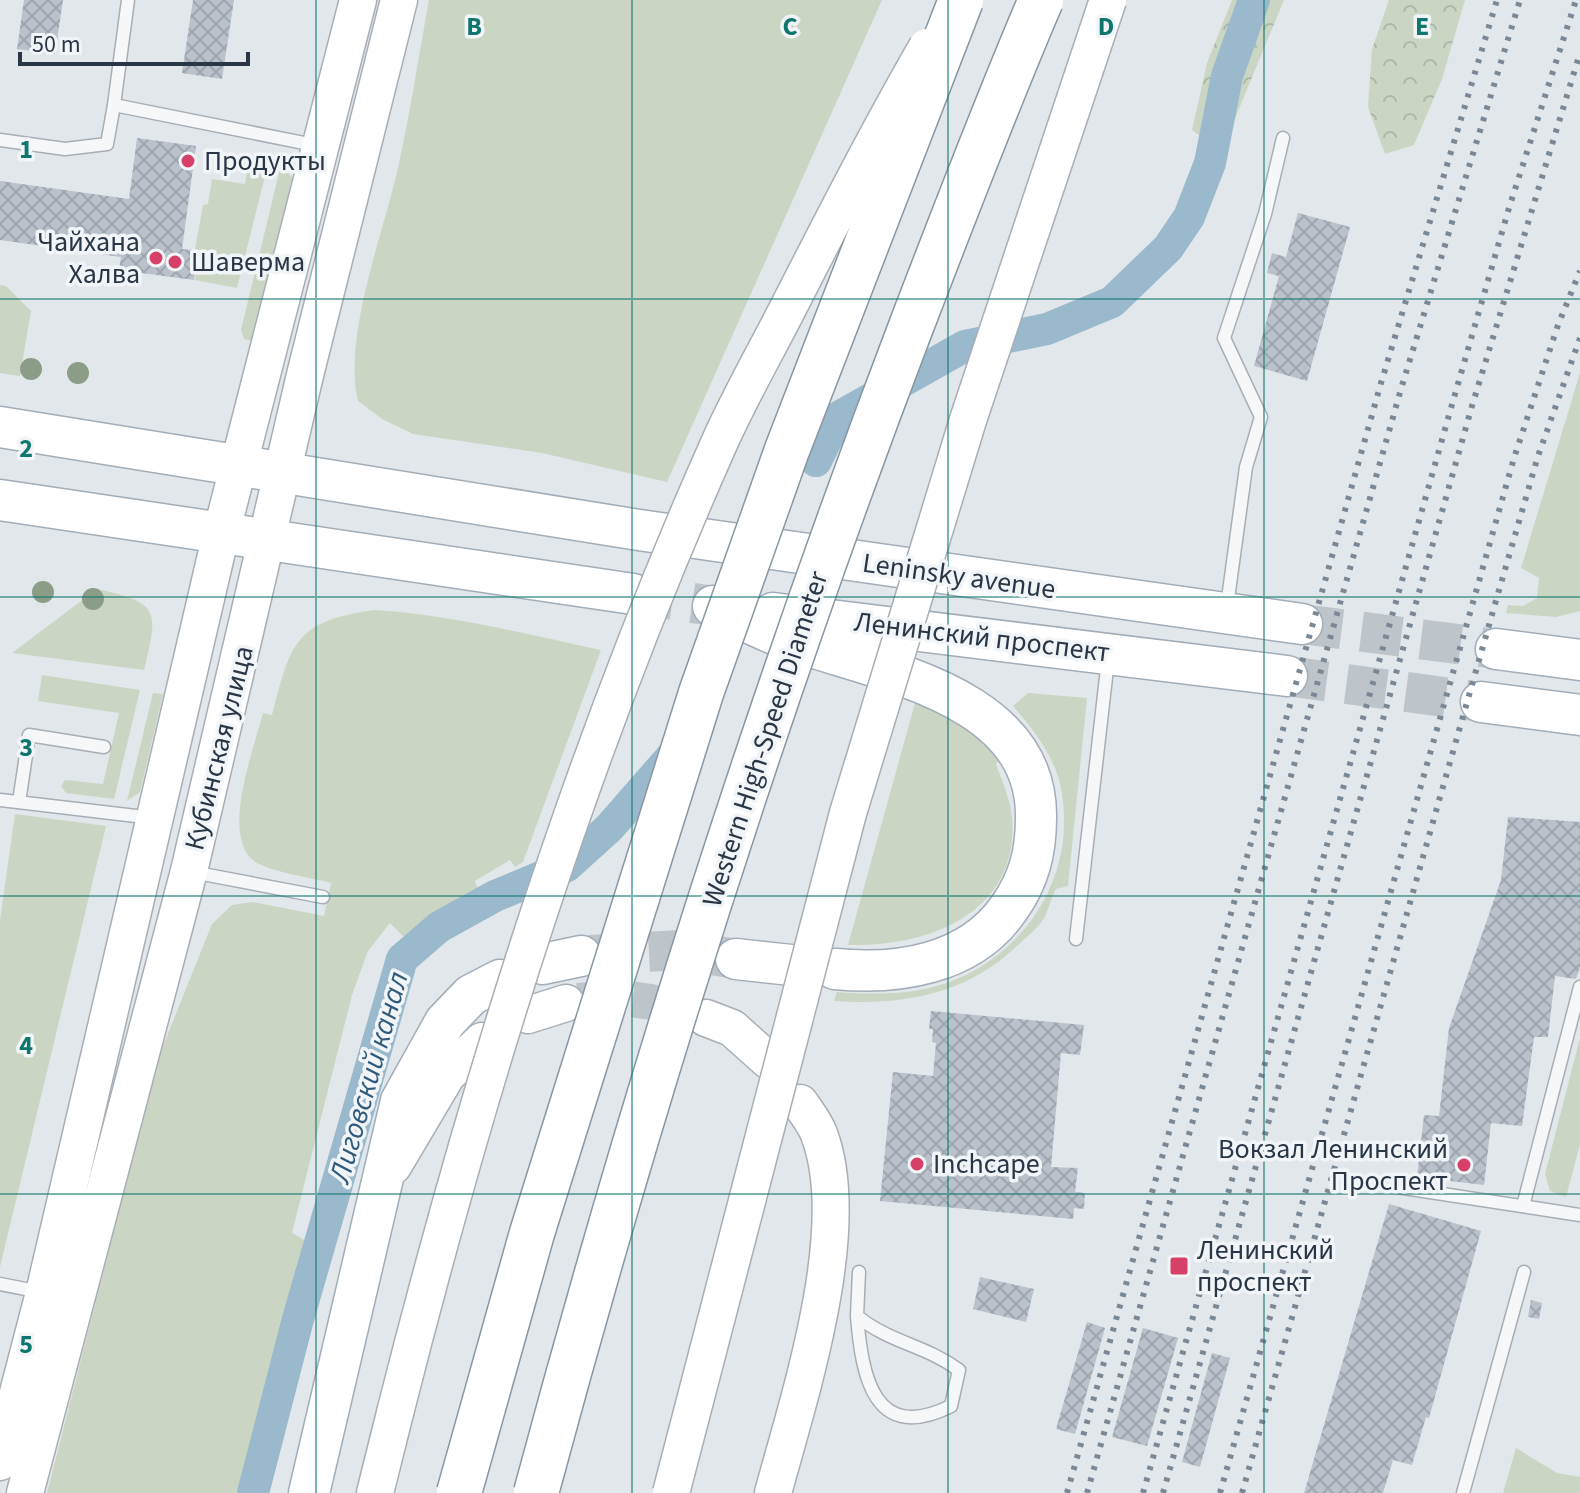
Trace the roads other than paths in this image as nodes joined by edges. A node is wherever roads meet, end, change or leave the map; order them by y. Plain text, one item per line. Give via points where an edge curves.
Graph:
1 (128, 0) edge
2 (358, 0) edge
3 (399, 0) edge
4 (953, 0) edge
5 (961, 0) edge
6 (1041, 0) edge
7 (1108, 0) edge
8 (114, 105) junction
9 (1283, 138) dead end
10 (0, 140) edge
11 (321, 146) junction
12 (0, 427) edge
13 (238, 465) junction
14 (282, 473) junction
15 (0, 500) edge
16 (221, 534) junction
17 (267, 540) junction
18 (633, 594) tunnel mouth
19 (1226, 614) junction
20 (1302, 624) tunnel mouth
21 (1496, 649) tunnel mouth
22 (1109, 652) junction
23 (1580, 660) edge
24 (1287, 676) tunnel mouth
25 (1481, 702) tunnel mouth
26 (1580, 715) edge
27 (104, 747) dead end
28 (0, 800) edge
29 (19, 802) junction
30 (156, 819) junction
31 (189, 871) junction
32 (323, 897) dead end
33 (1076, 939) dead end
34 (736, 959) tunnel mouth
35 (791, 965) dead end
36 (835, 969) dead end
37 (500, 980) dead end
38 (1580, 987) edge
39 (566, 1003) tunnel mouth
40 (528, 1015) dead end
41 (706, 1018) tunnel mouth
42 (482, 1041) dead end
43 (769, 1061) dead end
44 (800, 1103) dead end
45 (382, 1185) junction
46 (1397, 1187) dead end
47 (1523, 1206) junction
48 (1580, 1215) edge
49 (859, 1272) dead end
50 (1524, 1272) dead end
51 (0, 1284) edge
52 (59, 1296) junction
53 (857, 1316) junction
54 (0, 1462) edge
55 (25, 1493) edge
56 (309, 1493) edge
57 (375, 1493) edge
58 (459, 1493) edge
59 (536, 1493) edge
60 (671, 1493) edge
61 (773, 1493) edge
62 (1463, 1493) edge

1 - 8 lane
2 - 11 main road, Кубинская улица
3 - 14 main road, Кубинская улица
4 - 57 main road, bridge via 872,142 722,437 645,619 496,1042
5 - 58 highway, bridge via 793,435 701,693 532,1233
6 - 59 highway, Western High-Speed Diameter, bridge via 854,477 748,782 600,1257
7 - 60 main road, bridge via 973,405 848,813
8 - 10 lane via 107,144 65,149
8 - 11 lane
9 - 19 lane via 1265,214 1224,338 1261,417 1246,467
11 - 13 main road, Кубинская улица
12 - 13 main road
13 - 14 main road, Ленинский проспект
13 - 16 main road, Кубинская улица
14 - 17 main road, Кубинская улица
14 - 19 main road, Ленинский проспект
15 - 16 main road
16 - 17 main road
16 - 30 main road, Кубинская улица
17 - 18 main road
17 - 31 main road, Кубинская улица
19 - 20 main road, Ленинский проспект
21 - 23 main road
22 - 24 main road, Ленинский проспект
22 - 33 lane
22 - 36 main road, Ленинский проспект via 713,606 780,636 934,685 994,726 1030,780 1036,846 1028,878 991,928 960,951 916,968
25 - 26 main road
27 - 29 lane via 29,735
28 - 29 lane
29 - 30 lane
30 - 52 main road, Кубинская улица
31 - 32 lane
31 - 52 main road, Кубинская улица
34 - 35 main road
37 - 45 main road via 471,995 424,1054 401,1101
38 - 47 lane
39 - 40 main road
41 - 43 main road via 732,1028
42 - 45 main road via 447,1075
44 - 61 main road via 819,1133 829,1183 829,1234 806,1372
45 - 56 main road
46 - 47 lane
47 - 48 lane
49 - 53 lane
50 - 62 lane
51 - 52 lane
52 - 54 main road, Кубинская улица
52 - 55 main road, Кубинская улица
53 - 53 lane via 880,1335 937,1354 959,1370 951,1406 912,1420 889,1412 869,1389

